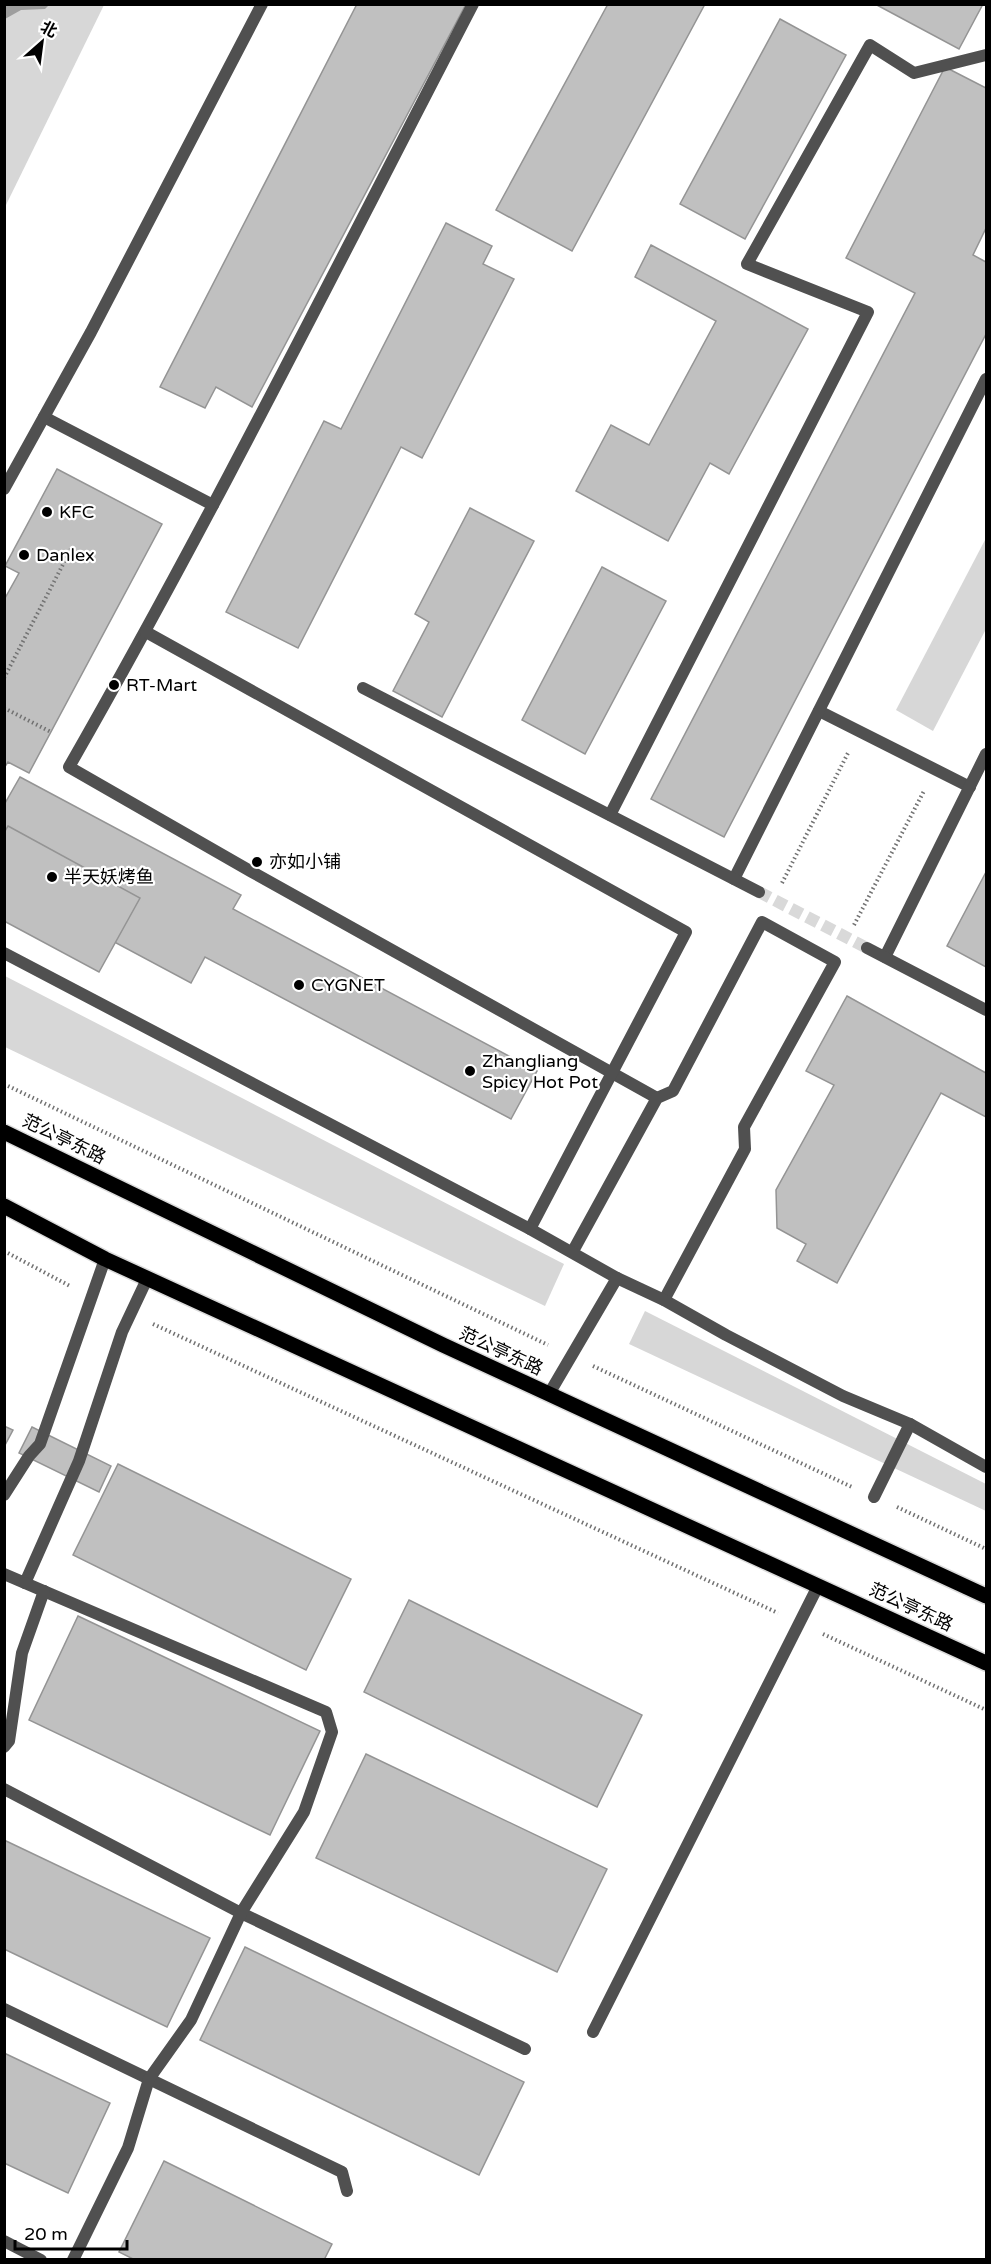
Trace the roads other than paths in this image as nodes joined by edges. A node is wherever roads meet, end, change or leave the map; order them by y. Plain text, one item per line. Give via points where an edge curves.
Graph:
1 (262, 4) edge
2 (473, 4) edge
3 (987, 55) edge
4 (987, 380) edge
5 (44, 417) junction
6 (4, 489) edge
7 (213, 505) junction
8 (146, 632) junction
9 (363, 688) dead end
10 (819, 711) junction
11 (987, 754) edge
12 (970, 787) junction
13 (610, 815) junction
14 (734, 879) junction
15 (759, 892) tunnel mouth
16 (867, 948) tunnel mouth
17 (4, 952) edge
18 (885, 957) junction
19 (987, 1010) edge
20 (612, 1072) junction
21 (657, 1098) junction
22 (4, 1132) edge
23 (4, 1206) edge
24 (530, 1229) junction
25 (573, 1251) junction
26 (105, 1259) junction
27 (617, 1278) junction
28 (147, 1279) junction
29 (664, 1300) junction
30 (549, 1394) junction
31 (910, 1424) junction
32 (987, 1467) edge
33 (4, 1495) edge
34 (874, 1497) road end
35 (4, 1574) edge
36 (25, 1583) junction
37 (818, 1586) junction
38 (44, 1591) junction
39 (987, 1596) edge
40 (987, 1663) edge
41 (4, 1747) edge
42 (4, 1789) edge
43 (241, 1913) junction
44 (4, 2009) edge
45 (593, 2032) dead end
46 (525, 2049) dead end
47 (149, 2079) junction
48 (347, 2191) dead end
49 (4, 2241) edge
50 (41, 2259) edge
51 (73, 2259) edge

1 - 5 street
2 - 7 street
3 - 13 street via 915,73 870,45 747,264 868,312
4 - 10 street
5 - 6 street
5 - 7 street
7 - 8 street
8 - 20 street via 686,932
8 - 20 street via 69,767
9 - 13 street
10 - 12 street
10 - 14 street
11 - 12 street
12 - 18 street
13 - 14 street
14 - 15 street
16 - 18 street
17 - 24 street
18 - 19 street
20 - 21 street
20 - 24 street
21 - 25 street
21 - 29 street via 673,1091 762,922 834,962 744,1127 745,1149
22 - 30 main road, 范公亭东路
23 - 26 main road, 范公亭东路
24 - 25 street
25 - 27 street
26 - 28 main road, 范公亭东路
26 - 33 street via 40,1444
27 - 29 street
27 - 30 street
28 - 36 street via 122,1332 78,1461
28 - 37 main road, 范公亭东路
29 - 31 street via 843,1396
30 - 39 main road, 范公亭东路
31 - 32 street
31 - 34 street
35 - 36 street
36 - 38 street
37 - 40 main road, 范公亭东路
37 - 45 street
38 - 41 street via 22,1653 9,1741
38 - 43 street via 326,1712 332,1732 304,1812
42 - 43 street
43 - 46 street
43 - 47 street via 191,2020
44 - 47 street
47 - 48 street via 342,2172
47 - 51 street via 128,2148
49 - 50 street

